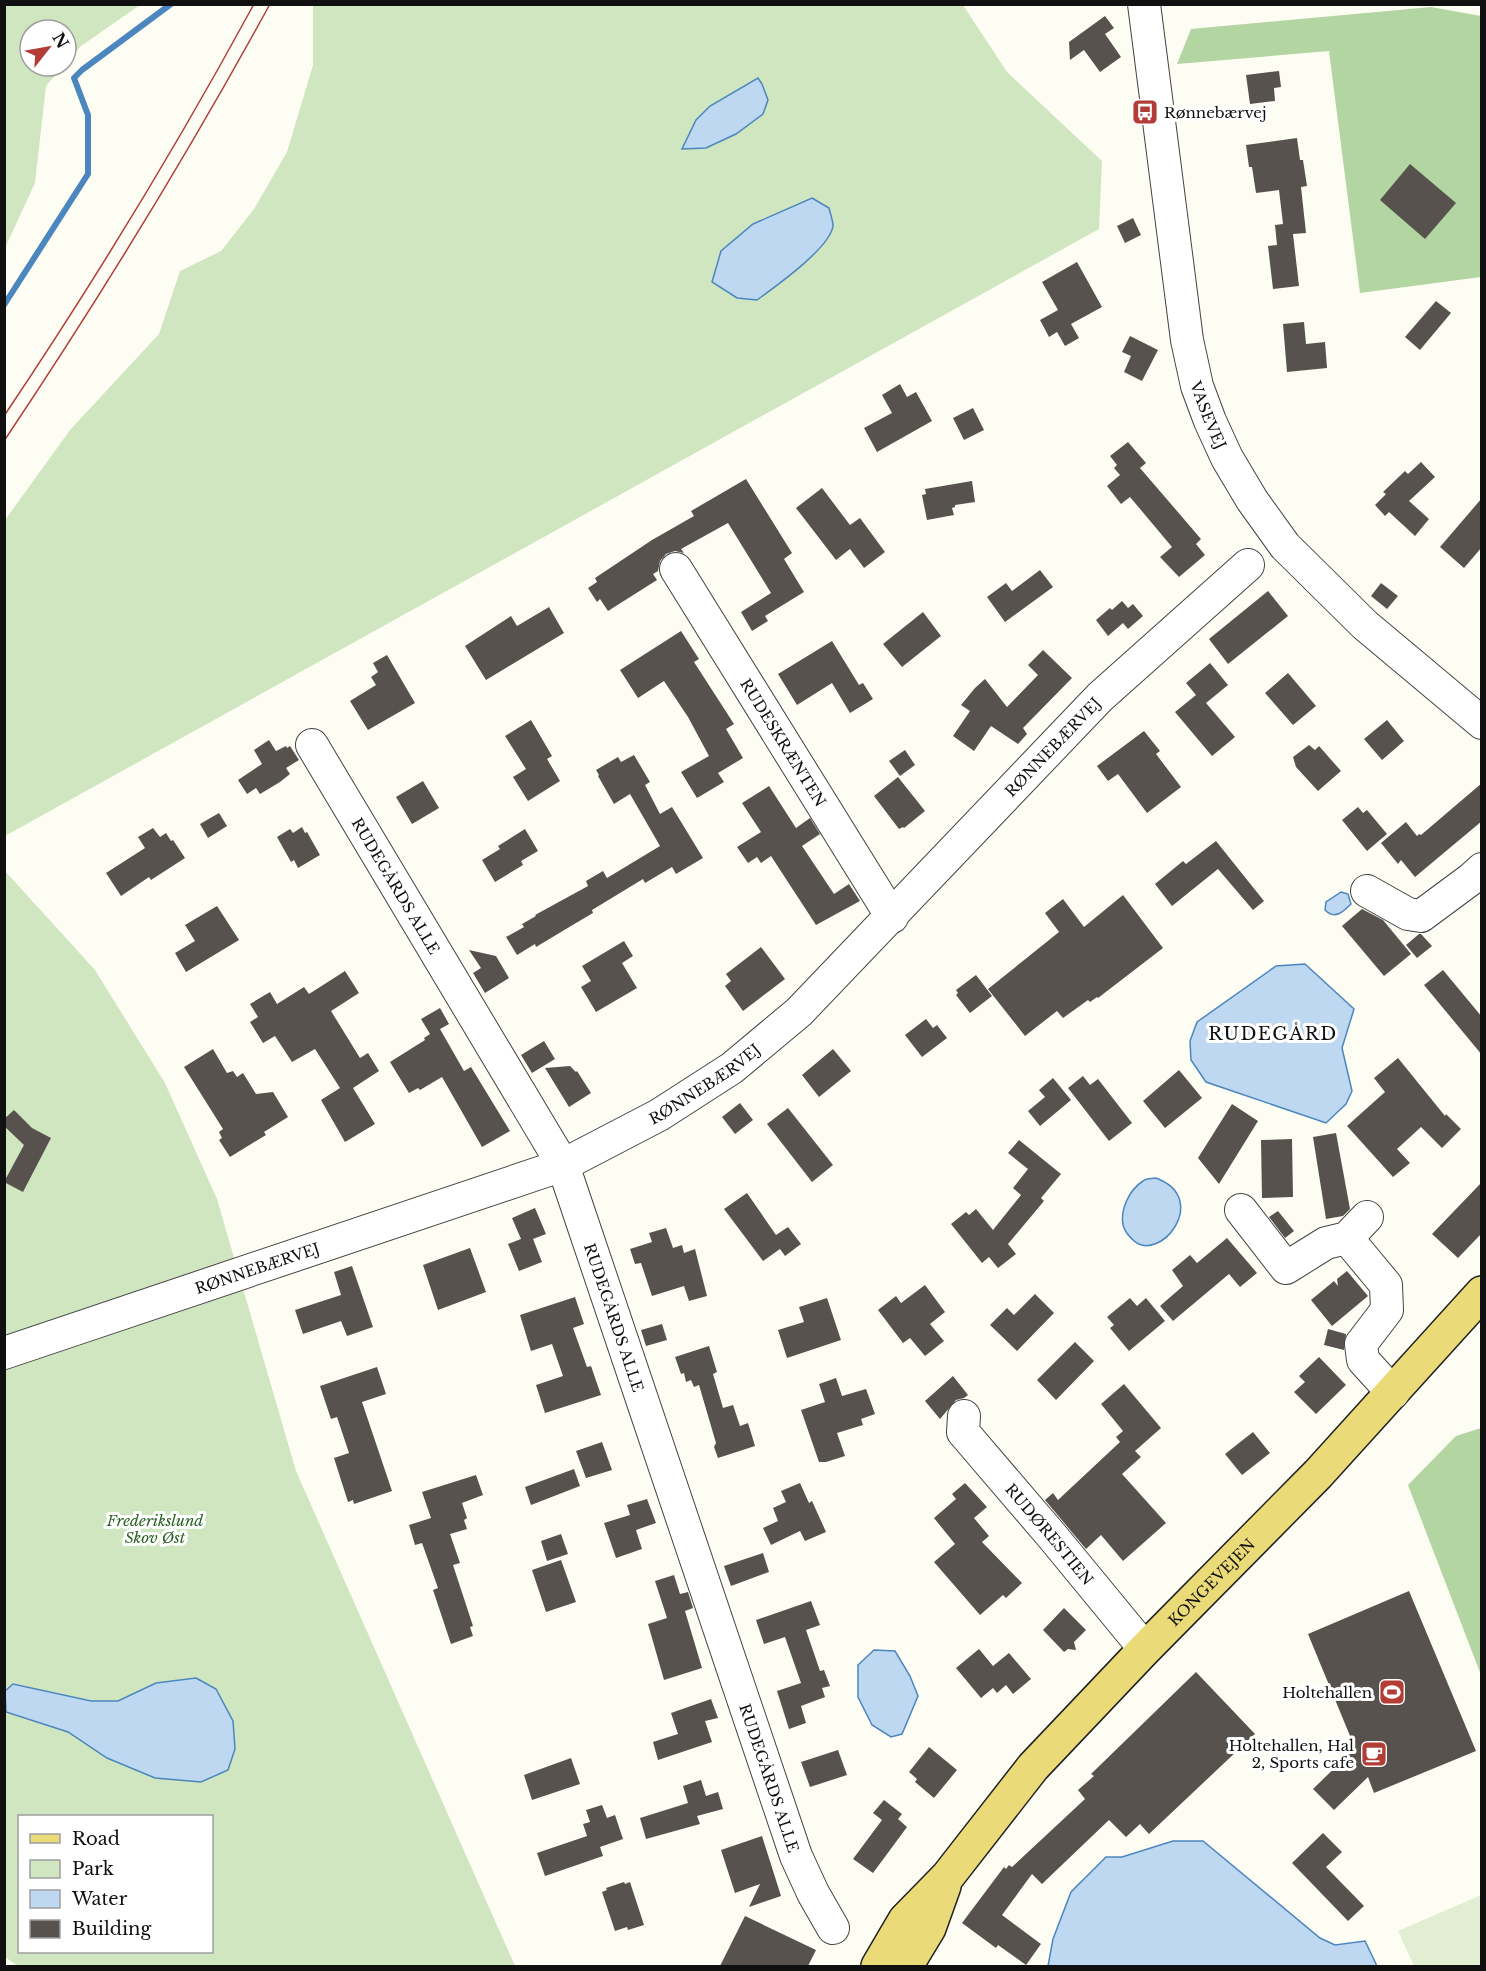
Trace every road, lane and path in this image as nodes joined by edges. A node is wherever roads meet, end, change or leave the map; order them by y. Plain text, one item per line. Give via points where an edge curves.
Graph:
1 (1144, 4) edge
2 (1248, 566) dead end
3 (676, 569) dead end
4 (1482, 723) edge
5 (312, 745) dead end
6 (1482, 868) edge
7 (1367, 891) dead end
8 (892, 916) junction
9 (563, 1165) junction
10 (1240, 1210) dead end
11 (1482, 1293) edge
12 (4, 1353) edge
13 (1393, 1393) junction
14 (964, 1416) dead end
15 (1145, 1649) junction
16 (948, 1876) junction
17 (833, 1928) dead end
18 (878, 1966) edge
19 (906, 1966) edge

1 - 4 street, VASEVEJ via 1187,340 1197,386 1227,458 1285,546 1365,625
2 - 8 street, RØNNEBÆRVEJ via 1100,697
3 - 8 street, RUDESKRÆNTEN
5 - 9 street, RUDEGÅRDS ALLE
6 - 7 street via 1421,916 1408,914
8 - 9 street, RØNNEBÆRVEJ via 799,1012 732,1068 659,1115
9 - 12 street, RØNNEBÆRVEJ
9 - 17 street, RUDEGÅRDS ALLE via 796,1856
10 - 13 street via 1286,1268 1357,1227 1386,1285 1387,1310 1361,1344 1363,1360
11 - 13 main road, KONGEVEJEN
13 - 15 main road, KONGEVEJEN
14 - 15 street, RUDØRESTIEN via 963,1432
15 - 16 main road, KONGEVEJEN via 1033,1767
16 - 18 main road, KONGEVEJEN via 905,1920
16 - 19 main road, KONGEVEJEN via 929,1928

